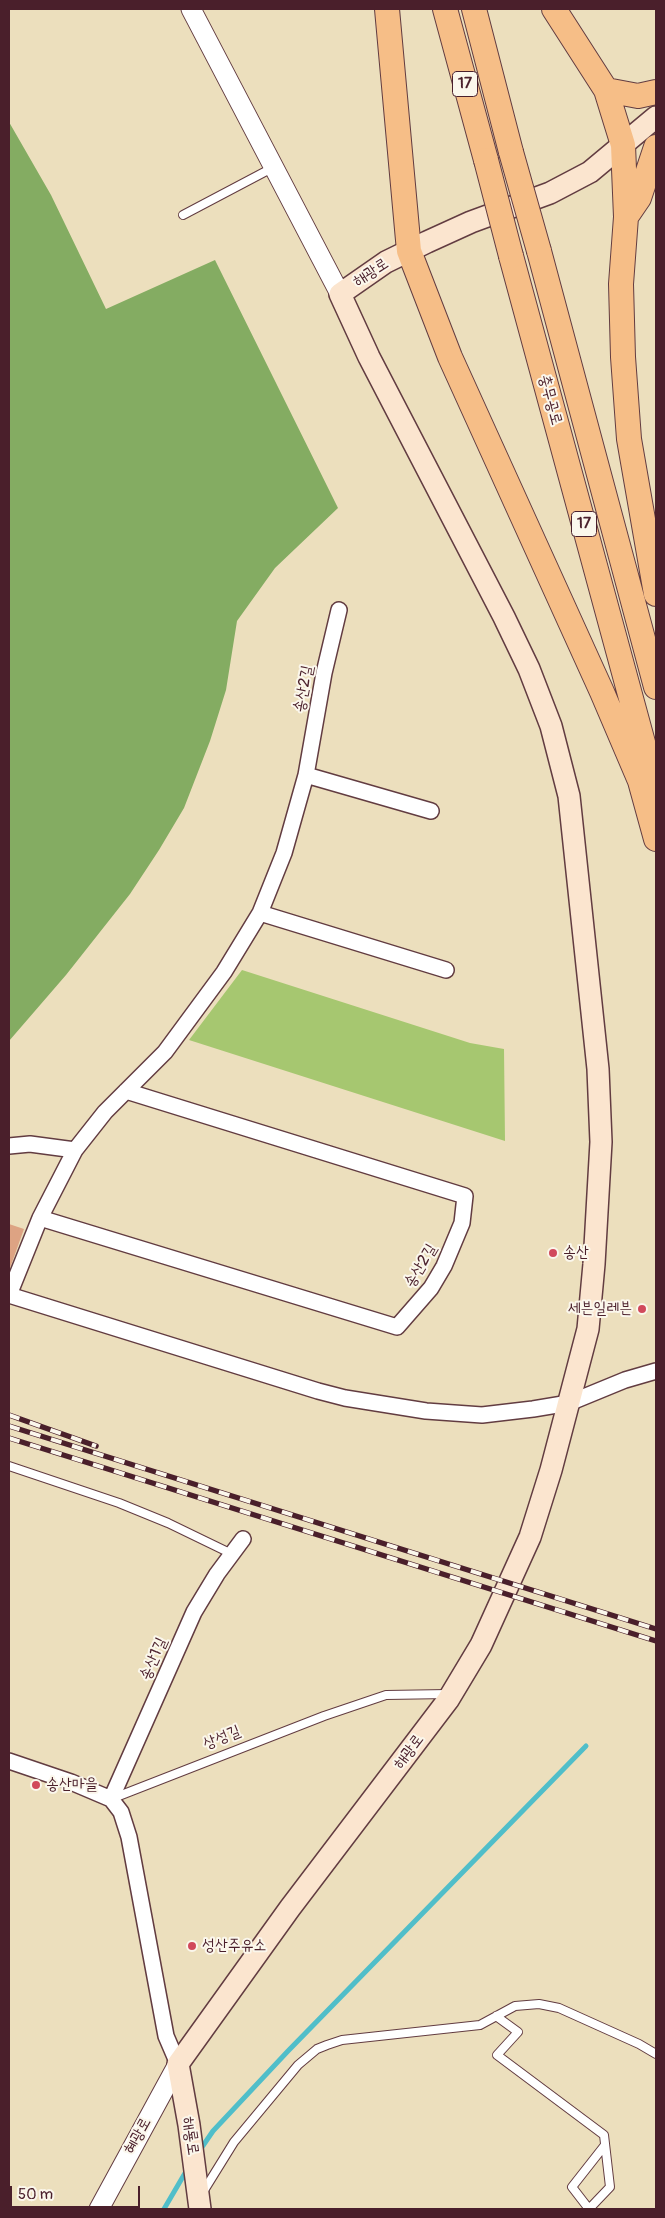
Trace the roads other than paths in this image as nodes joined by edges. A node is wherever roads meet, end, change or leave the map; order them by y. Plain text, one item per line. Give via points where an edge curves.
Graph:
1 (192, 9) edge
2 (387, 9) edge
3 (445, 9) edge
4 (474, 9) edge
5 (554, 9) edge
6 (606, 90) junction
7 (656, 92) edge
8 (656, 116) edge
9 (623, 145) junction
10 (656, 147) edge
11 (274, 167) junction
12 (184, 215) dead end
13 (626, 217) junction
14 (409, 251) junction
15 (340, 294) junction
16 (656, 594) edge
17 (340, 610) dead end
18 (656, 687) edge
19 (306, 775) junction
20 (656, 791) edge
21 (430, 811) dead end
22 (656, 839) edge
23 (260, 913) junction
24 (446, 970) dead end
25 (126, 1091) junction
26 (9, 1146) edge
27 (75, 1150) junction
28 (40, 1218) junction
29 (9, 1295) edge
30 (656, 1371) edge
31 (569, 1403) junction
32 (9, 1466) edge
33 (243, 1540) dead end
34 (232, 1554) junction
35 (452, 1694) junction
36 (9, 1761) edge
37 (110, 1799) junction
38 (496, 2016) junction
39 (656, 2054) edge
40 (178, 2064) junction
41 (605, 2145) junction
42 (199, 2198) edge
43 (99, 2209) edge

1 - 11 street, 해광로
2 - 14 highway
3 - 20 highway, 충무공로 / 17, bridge
4 - 18 highway, 충무공로 / 17, bridge
5 - 6 highway
6 - 7 highway via 638,96
6 - 9 highway
8 - 9 main road, 해광로
9 - 13 highway
9 - 14 main road, 해광로 via 590,172 550,193 472,222
10 - 13 highway via 639,198
11 - 12 lane
11 - 15 street, 해광로
13 - 16 highway via 621,284 629,439
14 - 15 main road, 해광로 via 386,262
14 - 22 highway via 450,356 640,782
15 - 31 main road, 해광로 via 528,669 551,726 569,796 598,1069 601,1142 588,1329
17 - 19 street, 송산2길 via 324,673
19 - 21 street
19 - 23 street, 송산2길 via 284,853
23 - 24 street
23 - 25 street, 송산2길 via 202,1003 164,1052
25 - 27 street, 송산2길 via 95,1123
25 - 28 street, 송산2길 via 465,1196 462,1223 431,1288 397,1327
26 - 27 street via 30,1144
27 - 28 street, 송산2길
28 - 29 street, 송산2길
29 - 31 street, 송산2길 via 288,1383 346,1398 426,1411 482,1415
30 - 31 street, 송산2길
31 - 35 main road, 해광로 via 530,1537 494,1619
32 - 34 lane via 119,1503
33 - 34 street, 송산1길
34 - 37 street, 송산1길 via 194,1612
35 - 37 lane, 상성길 via 386,1696 324,1716
35 - 40 main road, 해광로 via 290,1908
36 - 37 street
37 - 40 street via 121,1812 128,1837 166,2036
38 - 39 lane via 527,2004 559,2008
38 - 41 lane via 518,2032 498,2054 604,2135
38 - 42 lane via 473,2026 342,2040 317,2049 298,2065 234,2142
40 - 42 main road, 해룡로
40 - 43 street, 혜광로
41 - 41 lane via 610,2186 589,2209 572,2187

